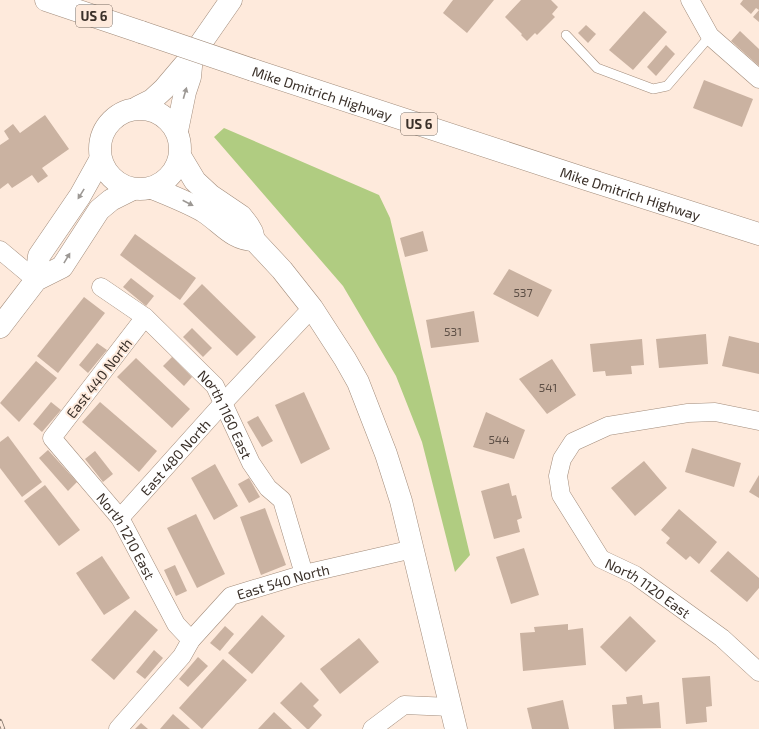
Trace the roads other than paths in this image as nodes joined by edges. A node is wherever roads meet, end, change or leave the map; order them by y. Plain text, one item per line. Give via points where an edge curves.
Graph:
1 (46, 0) edge
2 (231, 0) edge
3 (690, 0) edge
4 (566, 35) dead end
5 (710, 36) junction
6 (192, 56) junction
7 (759, 79) edge
8 (138, 107) junction
9 (177, 131) junction
10 (180, 156) junction
11 (100, 160) junction
12 (143, 188) junction
13 (759, 234) edge
14 (254, 240) junction
15 (0, 250) edge
16 (36, 280) junction
17 (101, 287) dead end
18 (312, 308) junction
19 (145, 318) junction
20 (0, 328) edge
21 (224, 402) junction
22 (759, 421) edge
23 (52, 438) joint
24 (120, 518) junction
25 (413, 549) junction
26 (304, 574) junction
27 (191, 640) junction
28 (759, 672) edge
29 (451, 707) junction
30 (118, 729) edge
31 (372, 729) edge
32 (456, 729) edge

1 - 13 main road, Mike Dmitrich Highway / US 6, bridge
2 - 6 main road
3 - 5 street
4 - 5 lane via 597,68 653,89 667,86
5 - 7 street
6 - 8 main road via 164,89 152,100
9 -> 6 main road via 190,77
8 - 9 main road via 154,110 170,121
8 - 11 main road via 128,110 108,124 100,140
9 - 10 main road
10 - 12 main road via 171,175
10 - 14 main road via 191,176 204,190 241,216 252,232
11 - 12 main road via 105,170 121,184
11 -> 16 main road via 80,196 39,256
12 -> 14 main road via 203,211 235,237
16 -> 12 main road via 62,267 87,226 111,200
14 - 18 main road
15 - 16 street
16 - 20 main road
17 - 19 street, North 1160 East
18 - 21 street, East 480 North
18 - 25 main road via 358,382 392,474
19 - 21 street, North 1160 East via 215,386
19 - 23 street, East 440 North
21 - 24 street, East 480 North
21 - 26 street, North 1160 East via 251,462 268,488 282,500
22 - 28 street, North 1120 East via 715,412 688,413 608,426 573,442 562,459 558,476 561,495 601,559 635,575 722,638
23 - 24 street, North 1210 East
24 - 27 street, North 1210 East via 176,624
25 - 26 street, East 540 North
25 - 29 main road
26 - 27 street, East 540 North via 231,596
27 - 30 street, East 540 North via 182,656
29 - 31 street via 404,705
29 - 32 main road

